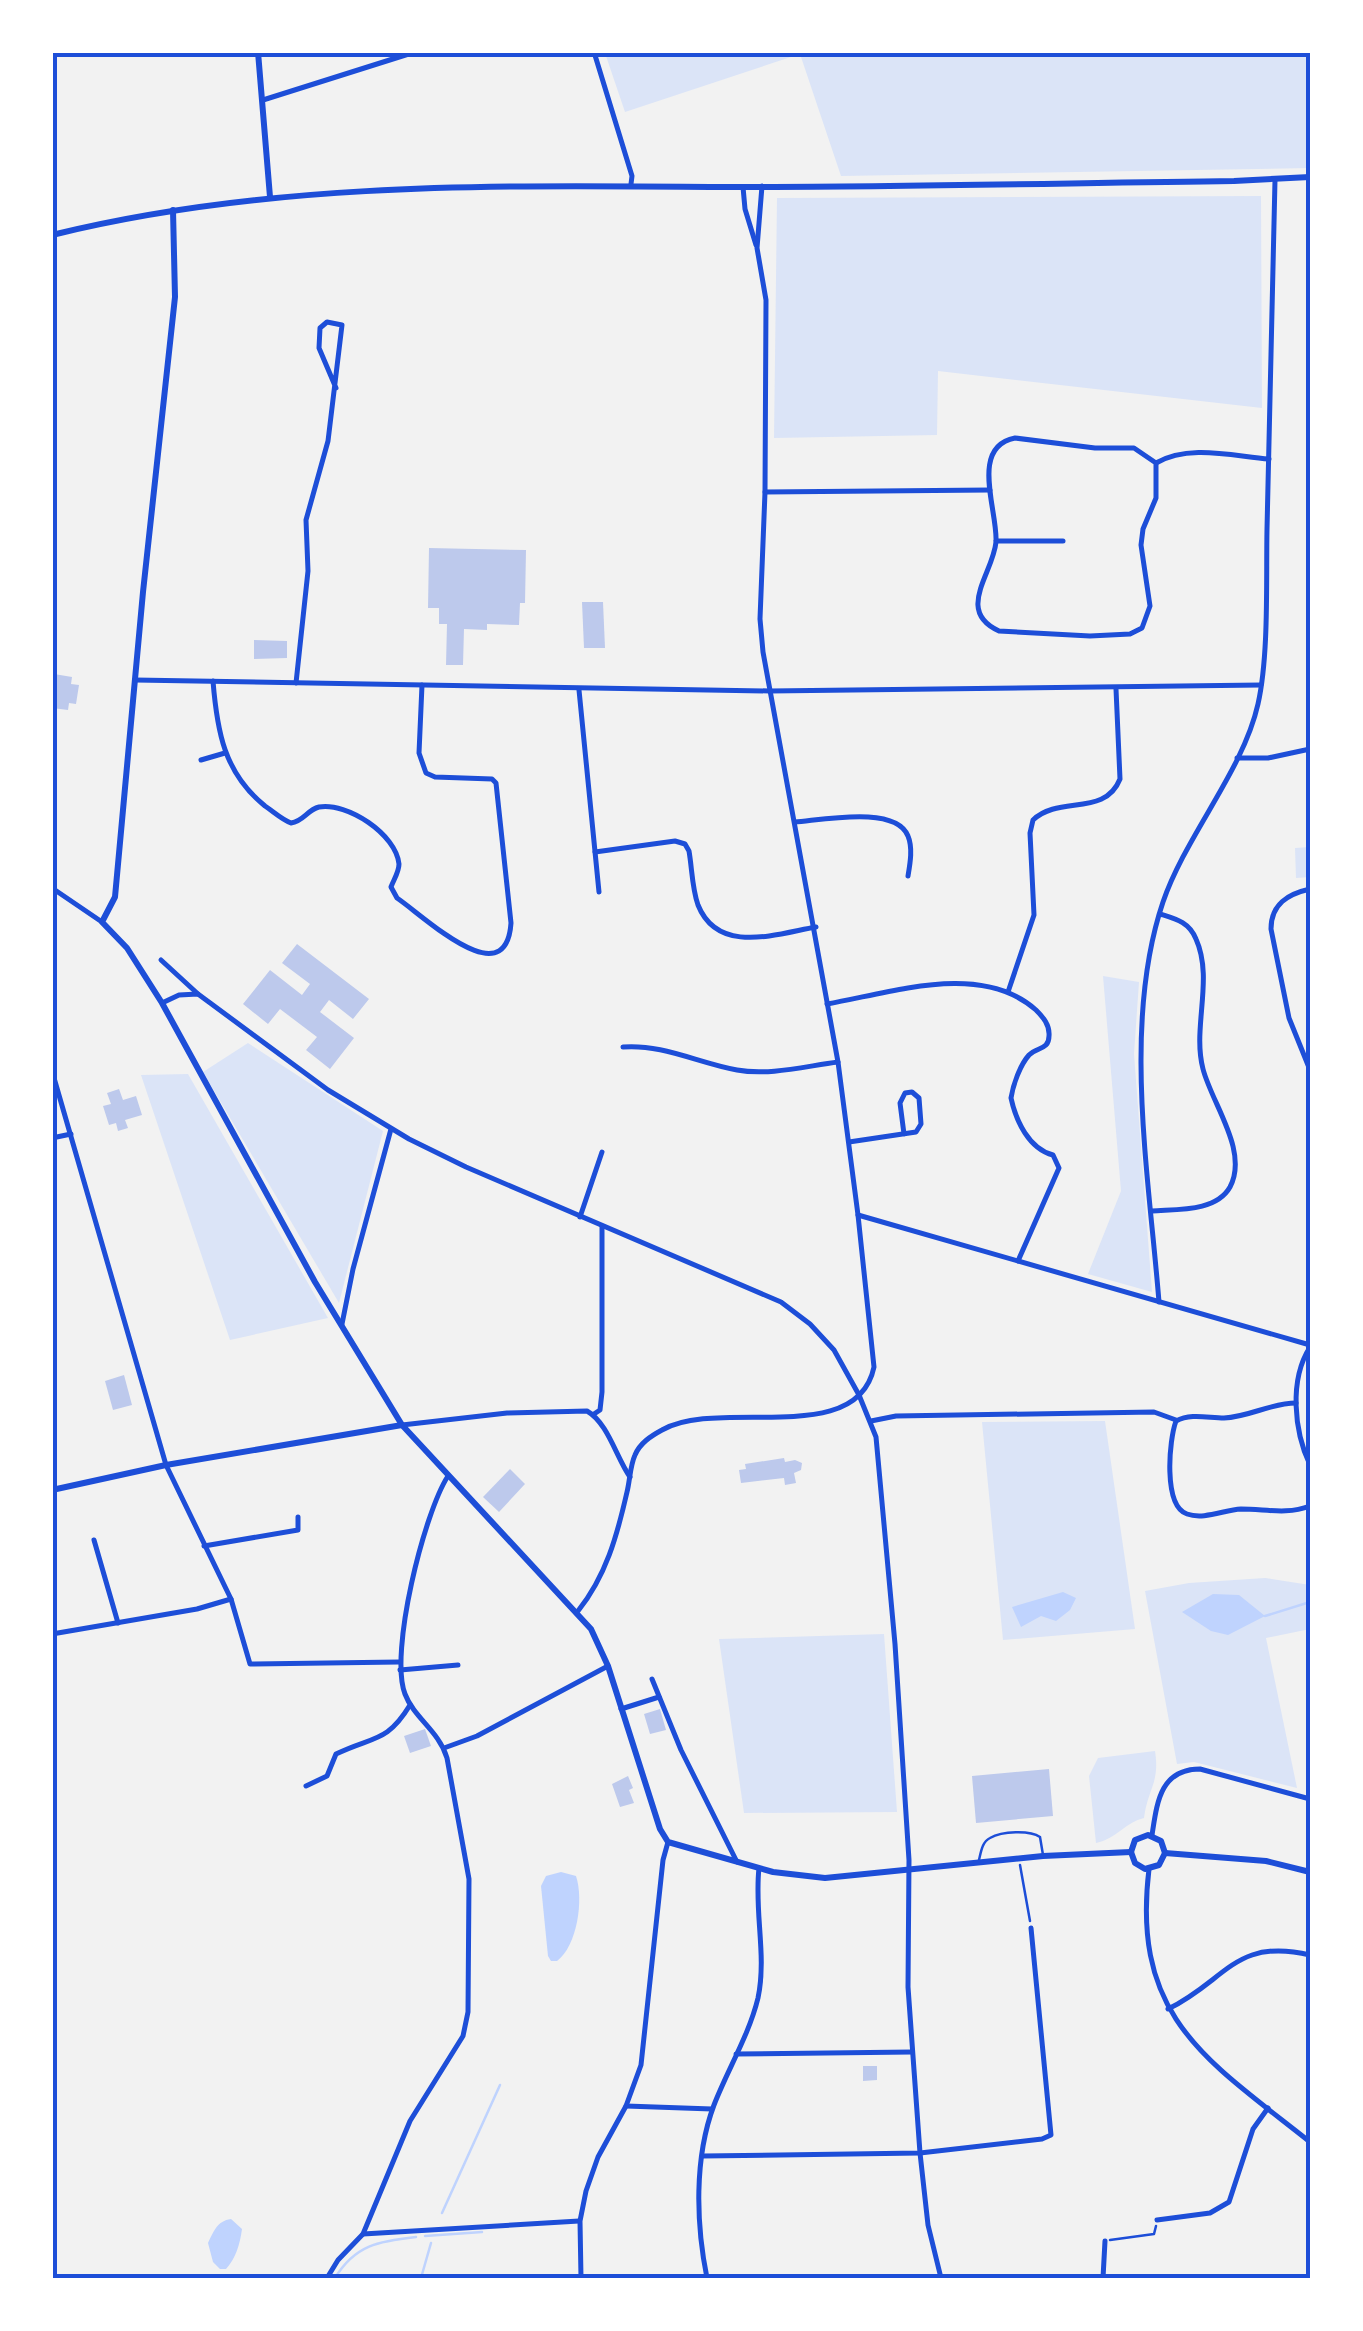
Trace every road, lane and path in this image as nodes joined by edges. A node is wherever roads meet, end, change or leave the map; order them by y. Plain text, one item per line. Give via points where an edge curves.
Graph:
1 (258, 52) edge
2 (415, 52) edge
3 (594, 52) edge
4 (260, 101) junction
5 (1310, 177) edge
6 (1275, 180) junction
7 (631, 184) junction
8 (743, 186) junction
9 (762, 186) junction
10 (270, 197) junction
11 (173, 210) junction
12 (52, 235) edge
13 (757, 248) junction
14 (336, 388) junction
15 (1268, 460) junction
16 (1156, 463) junction
17 (990, 490) junction
18 (766, 492) junction
19 (996, 541) junction
20 (1064, 542) dead end
21 (135, 680) junction
22 (213, 681) junction
23 (296, 683) junction
24 (422, 685) junction
25 (1260, 685) junction
26 (1116, 689) junction
27 (579, 690) junction
28 (770, 691) junction
29 (1310, 749) edge
30 (225, 753) junction
31 (1236, 758) junction
32 (200, 760) dead end
33 (795, 822) junction
34 (595, 852) junction
35 (908, 876) dead end
36 (52, 888) edge
37 (1310, 888) edge
38 (599, 892) dead end
39 (1159, 914) junction
40 (102, 922) junction
41 (816, 927) junction
42 (161, 960) dead end
43 (1008, 992) junction
44 (198, 994) junction
45 (162, 1003) junction
46 (828, 1004) junction
47 (623, 1047) dead end
48 (838, 1062) junction
49 (1310, 1070) edge
50 (52, 1072) edge
51 (392, 1128) junction
52 (71, 1134) junction
53 (904, 1134) junction
54 (52, 1138) edge
55 (849, 1142) junction
56 (602, 1152) dead end
57 (1152, 1212) junction
58 (858, 1215) junction
59 (580, 1216) junction
60 (602, 1226) junction
61 (1018, 1261) junction
62 (1160, 1302) junction
63 (342, 1324) junction
64 (1310, 1346) edge
65 (859, 1395) junction
66 (1296, 1403) junction
67 (594, 1414) junction
68 (1176, 1420) junction
69 (871, 1421) junction
70 (402, 1425) junction
71 (1310, 1465) edge
72 (166, 1466) junction
73 (448, 1476) junction
74 (630, 1477) junction
75 (52, 1490) edge
76 (1310, 1506) edge
77 (298, 1516) dead end
78 (94, 1540) dead end
79 (204, 1546) junction
80 (231, 1599) junction
81 (578, 1612) junction
82 (118, 1623) junction
83 (52, 1634) edge
84 (399, 1662) junction
85 (458, 1665) dead end
86 (608, 1666) junction
87 (400, 1670) junction
88 (652, 1680) dead end
89 (659, 1697) junction
90 (410, 1704) junction
91 (621, 1709) junction
92 (444, 1748) junction
93 (306, 1786) dead end
94 (1310, 1798) edge
95 (1152, 1835) junction
96 (668, 1842) junction
97 (1130, 1852) junction
98 (1165, 1853) junction
99 (1044, 1856) junction
100 (1019, 1859) junction
101 (738, 1863) junction
102 (978, 1863) junction
103 (759, 1868) junction
104 (1149, 1869) junction
105 (907, 1870) junction
106 (1310, 1872) edge
107 (1031, 1928) joint
108 (1310, 1955) edge
109 (1168, 2009) junction
110 (912, 2052) junction
111 (736, 2054) junction
112 (626, 2106) junction
113 (1268, 2108) junction
114 (712, 2109) junction
115 (1310, 2142) edge
116 (920, 2152) junction
117 (704, 2156) junction
118 (1158, 2220) joint
119 (580, 2221) junction
120 (362, 2234) junction
121 (1105, 2240) joint
122 (327, 2278) edge
123 (580, 2278) edge
124 (707, 2278) edge
125 (941, 2278) edge
126 (1104, 2278) edge

1 - 4 street
2 - 4 street
3 - 7 street
4 - 10 street
5 - 6 street
6 - 9 street
6 - 15 street
7 - 8 street
7 - 10 street
8 - 9 street
8 - 13 street
9 - 13 street
10 - 11 street
11 - 12 street
11 - 21 street via 175,297
13 - 18 street via 766,300
14 - 14 street via 342,326 327,322 317,341
14 - 23 street via 306,520 308,572
15 - 16 street via 1187,452
15 - 25 street
16 - 17 street via 1134,448 1015,438 995,450
16 - 19 street via 1156,498 1141,545 1150,606 1142,628 1130,634 999,632 987,626 979,588
17 - 18 street
17 - 19 street
18 - 28 street via 760,619
19 - 20 street
21 - 22 street
21 - 40 street via 115,897
22 - 23 street
22 - 30 street
23 - 24 street
24 - 27 street
24 - 30 street via 418,753 426,773 496,783 511,923 510,942 493,955 468,948 397,898 391,886 396,856 367,818 325,807 297,822 283,820 249,793
25 - 26 street
25 - 31 street
26 - 28 street
26 - 43 street via 1116,790 1033,820 1034,915
27 - 28 street
27 - 34 street
28 - 33 street
29 - 31 street
30 - 32 street
31 - 39 street via 1180,860
33 - 35 street via 889,819 908,836
33 - 41 street
34 - 38 street
34 - 41 street via 685,844 699,908 720,932 748,938
36 - 40 street
37 - 49 street via 1286,896 1272,929 1289,1018
39 - 57 street via 1148,959 1141,1060
39 - 57 street via 1190,926 1198,942 1202,1067 1227,1128 1234,1172 1218,1200
40 - 45 street
41 - 46 street
42 - 44 street
43 - 46 street via 965,983
43 - 61 street via 1049,1027 1047,1046 1029,1056 1010,1098 1032,1145 1052,1155 1059,1168
44 - 45 street
44 - 51 street via 328,1090
45 - 63 street
46 - 48 street
47 - 48 street via 646,1045 739,1071
48 - 55 street
50 - 52 street
51 - 59 street
51 - 63 street
52 - 54 street
52 - 72 street
53 - 53 street via 921,1124 912,1092 900,1103
53 - 55 street
55 - 58 street
56 - 59 street
57 - 62 street
58 - 61 street
58 - 65 street via 874,1367
59 - 60 street
60 - 65 street via 781,1302 834,1350
60 - 67 street via 602,1392
61 - 62 street
62 - 64 street
63 - 70 street
64 - 66 street
65 - 69 street
65 - 74 street via 817,1416 706,1417 664,1428 642,1443
66 - 68 street via 1227,1418
66 - 71 street
67 - 70 street via 507,1413
67 - 74 street
68 - 69 street via 1154,1412
68 - 76 street via 1170,1485 1183,1513
69 - 105 street via 895,1644
70 - 72 street
70 - 73 street
72 - 75 street
72 - 79 street
73 - 81 street
73 - 84 street via 424,1537
74 - 81 street via 606,1566
77 - 79 street via 298,1530
78 - 82 street
79 - 80 street
80 - 82 street
80 - 84 street via 250,1664
81 - 86 street
82 - 83 street
84 - 87 street
85 - 87 street
86 - 91 street
86 - 92 street
87 - 90 street
88 - 89 street
89 - 91 street
89 - 101 street
90 - 92 street
90 - 93 street via 397,1726 336,1754 326,1776
91 - 96 street
92 - 120 street via 469,1879 468,2012 463,2036 410,2122
94 - 95 street via 1188,1769 1166,1782
95 - 97 street via 1138,1838
95 - 98 street
96 - 101 street
96 - 112 street via 641,2065
97 - 99 street
97 - 104 street via 1137,1865
98 - 104 street
98 - 106 street via 1266,1861
99 - 100 street
99 - 102 lane via 1038,1834 996,1836 983,1845
100 - 102 street
100 - 107 path
101 - 103 street
102 - 105 street
103 - 105 street via 825,1878
103 - 111 street via 758,1996
104 - 109 street via 1148,1952
105 - 110 street
107 - 116 street via 1051,2135
108 - 109 street via 1268,1950 1244,1956
109 - 113 street via 1208,2061
110 - 111 street
110 - 116 street
111 - 114 street
112 - 114 street
112 - 119 street via 598,2157
113 - 115 street
113 - 118 street via 1252,2130 1229,2202 1210,2212
114 - 117 street
116 - 117 street
116 - 125 street
117 - 124 street via 700,2245
118 - 121 path via 1154,2234
119 - 120 street
119 - 123 street
120 - 122 street
121 - 126 street

